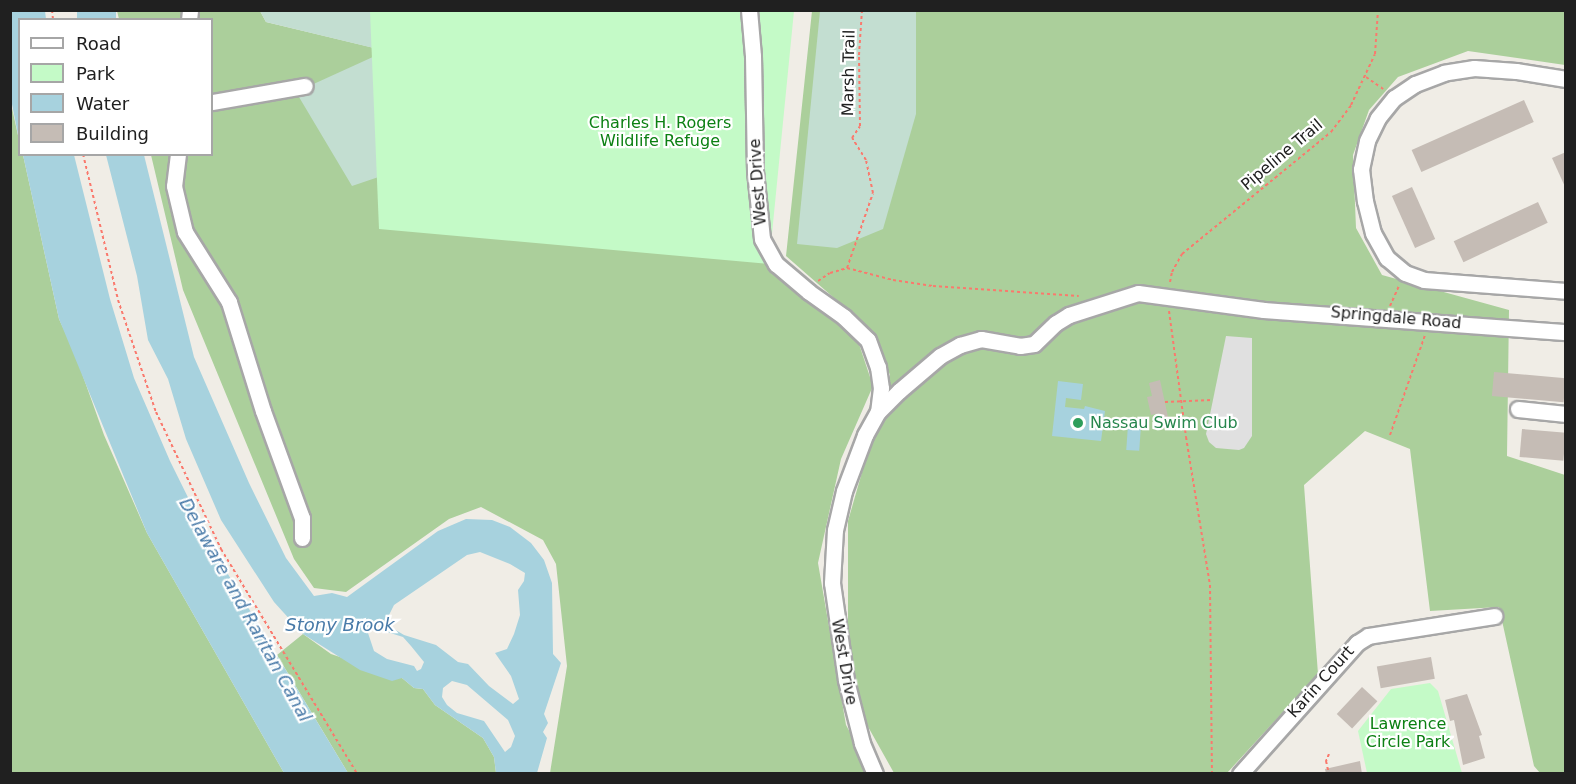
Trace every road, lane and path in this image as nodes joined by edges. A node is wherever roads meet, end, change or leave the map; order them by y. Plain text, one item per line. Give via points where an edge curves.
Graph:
1 (749, 10) edge
2 (862, 10) edge
3 (1378, 10) edge
4 (1366, 77) junction
5 (1566, 79) edge
6 (305, 86) dead end
7 (1394, 98) junction
8 (213, 102) edge
9 (83, 156) edge
10 (178, 156) edge
11 (847, 268) junction
12 (1405, 273) junction
13 (1566, 291) edge
14 (809, 292) junction
15 (1167, 296) junction
16 (1097, 306) junction
17 (1227, 306) joint
18 (1385, 317) junction
19 (1430, 321) junction
20 (1566, 332) edge
21 (1212, 400) dead end
22 (1181, 401) junction
23 (1165, 402) dead end
24 (1518, 409) dead end
25 (878, 412) junction
26 (1566, 414) edge
27 (1389, 435) dead end
28 (302, 538) dead end
29 (1494, 616) dead end
30 (1329, 754) dead end
31 (357, 774) edge
32 (875, 774) edge
33 (1212, 774) edge
34 (1240, 774) edge
35 (1329, 774) edge

1 - 14 street, West Drive via 755,171 762,239 776,264
2 - 11 path, Marsh Trail via 860,126 852,138 866,160 873,193
3 - 4 path, Pipeline Trail via 1375,54
4 - 7 path
4 - 15 path, Pipeline Trail via 1331,132 1182,254 1172,272
5 - 7 street via 1474,69 1444,73 1415,84
6 - 8 street
7 - 12 street via 1367,141 1361,169 1373,233 1387,258
9 - 31 path via 118,300 156,412 221,549
10 - 28 street via 174,186 184,232 219,283 232,310 302,518
11 - 14 path via 830,273
11 - 16 path via 933,286 1075,294
12 - 13 street via 1424,280
12 - 18 path
14 - 25 street, West Drive via 868,340 880,377
15 - 16 street, West Drive via 1138,293
15 - 17 street, West Drive
15 - 22 path
16 - 25 street, West Drive via 1069,315 1034,344 1020,346 981,339 960,345 940,356
17 - 18 street, Springdale Road
18 - 19 street, Springdale Road
19 - 20 street, Springdale Road
19 - 27 path
21 - 22 path
22 - 23 path
22 - 33 path via 1210,585
24 - 26 street
25 - 32 street, West Drive via 844,491 835,530 832,583 853,712
29 - 34 street, Karin Court via 1368,636 1357,643
30 - 35 path

